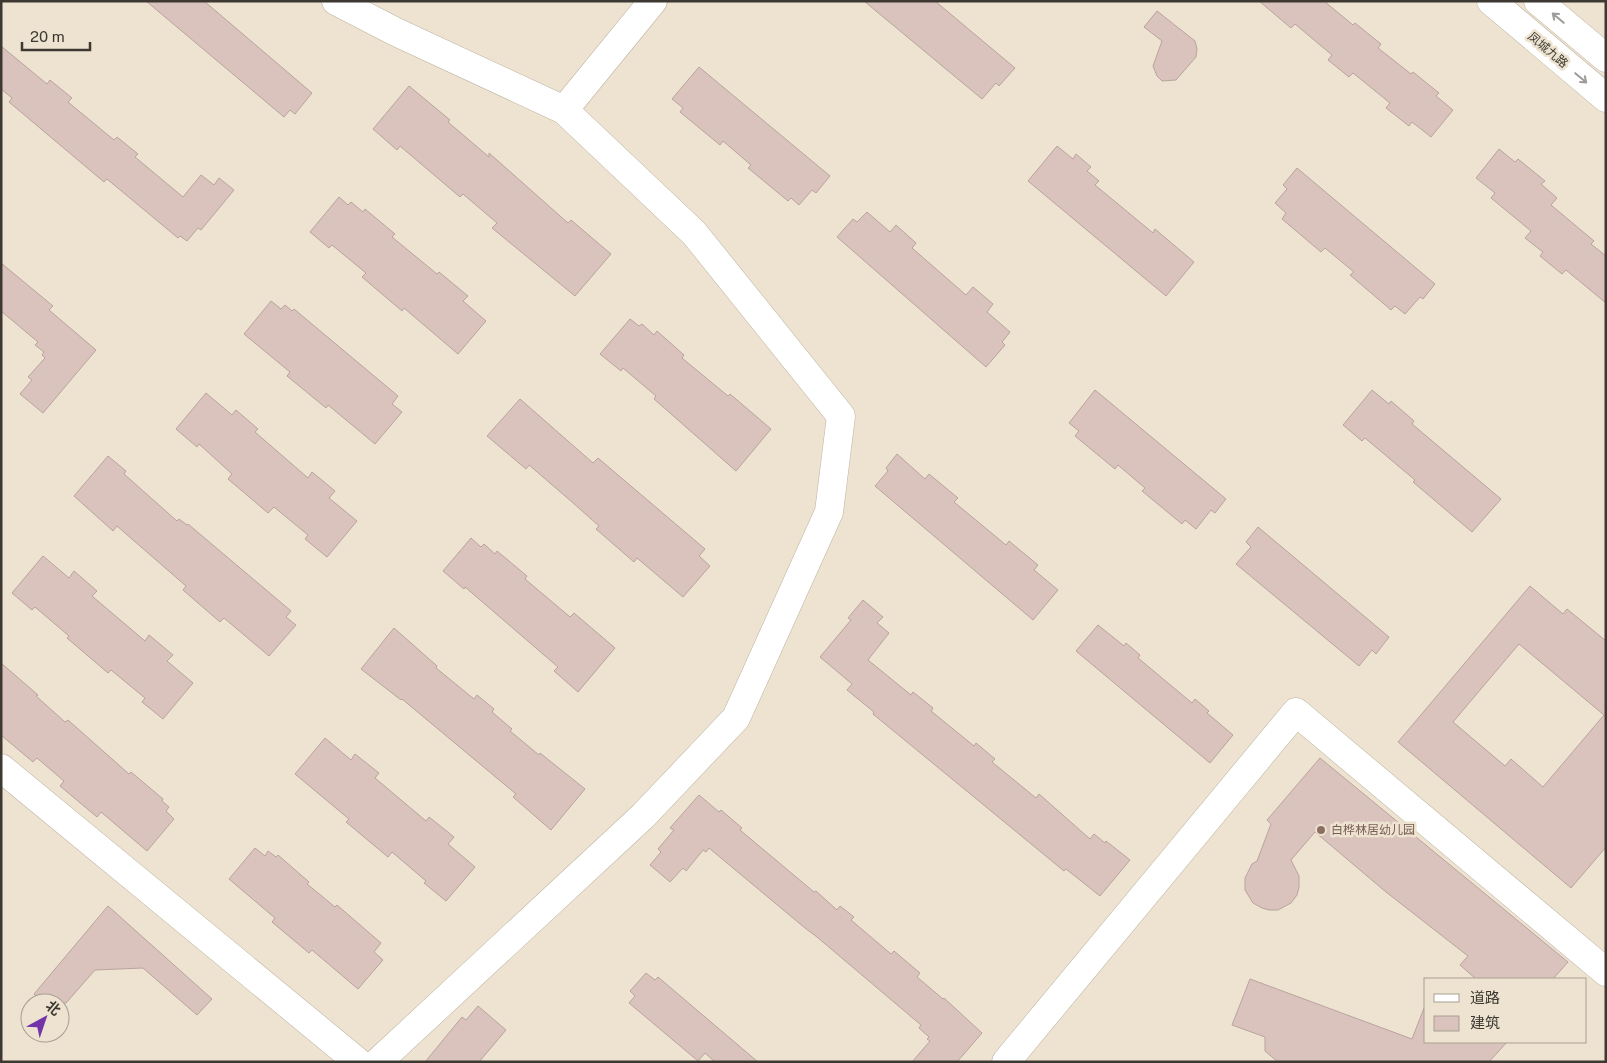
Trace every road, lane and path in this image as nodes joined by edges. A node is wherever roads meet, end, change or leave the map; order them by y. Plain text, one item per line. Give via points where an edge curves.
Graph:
1 (336, 1) edge
2 (653, 1) edge
3 (1491, 1) edge
4 (1538, 1) edge
5 (1606, 58) edge
6 (1606, 98) edge
7 (564, 110) junction
8 (1, 768) edge
9 (1606, 972) edge
10 (358, 1062) edge
11 (378, 1062) edge
12 (1006, 1062) edge

1 - 7 street
2 - 7 street
3 -> 6 street, 凤城九路
5 -> 4 street
7 - 11 street via 694,233 841,416 829,512 736,718 643,816
8 - 10 street
9 - 12 street via 1296,712

